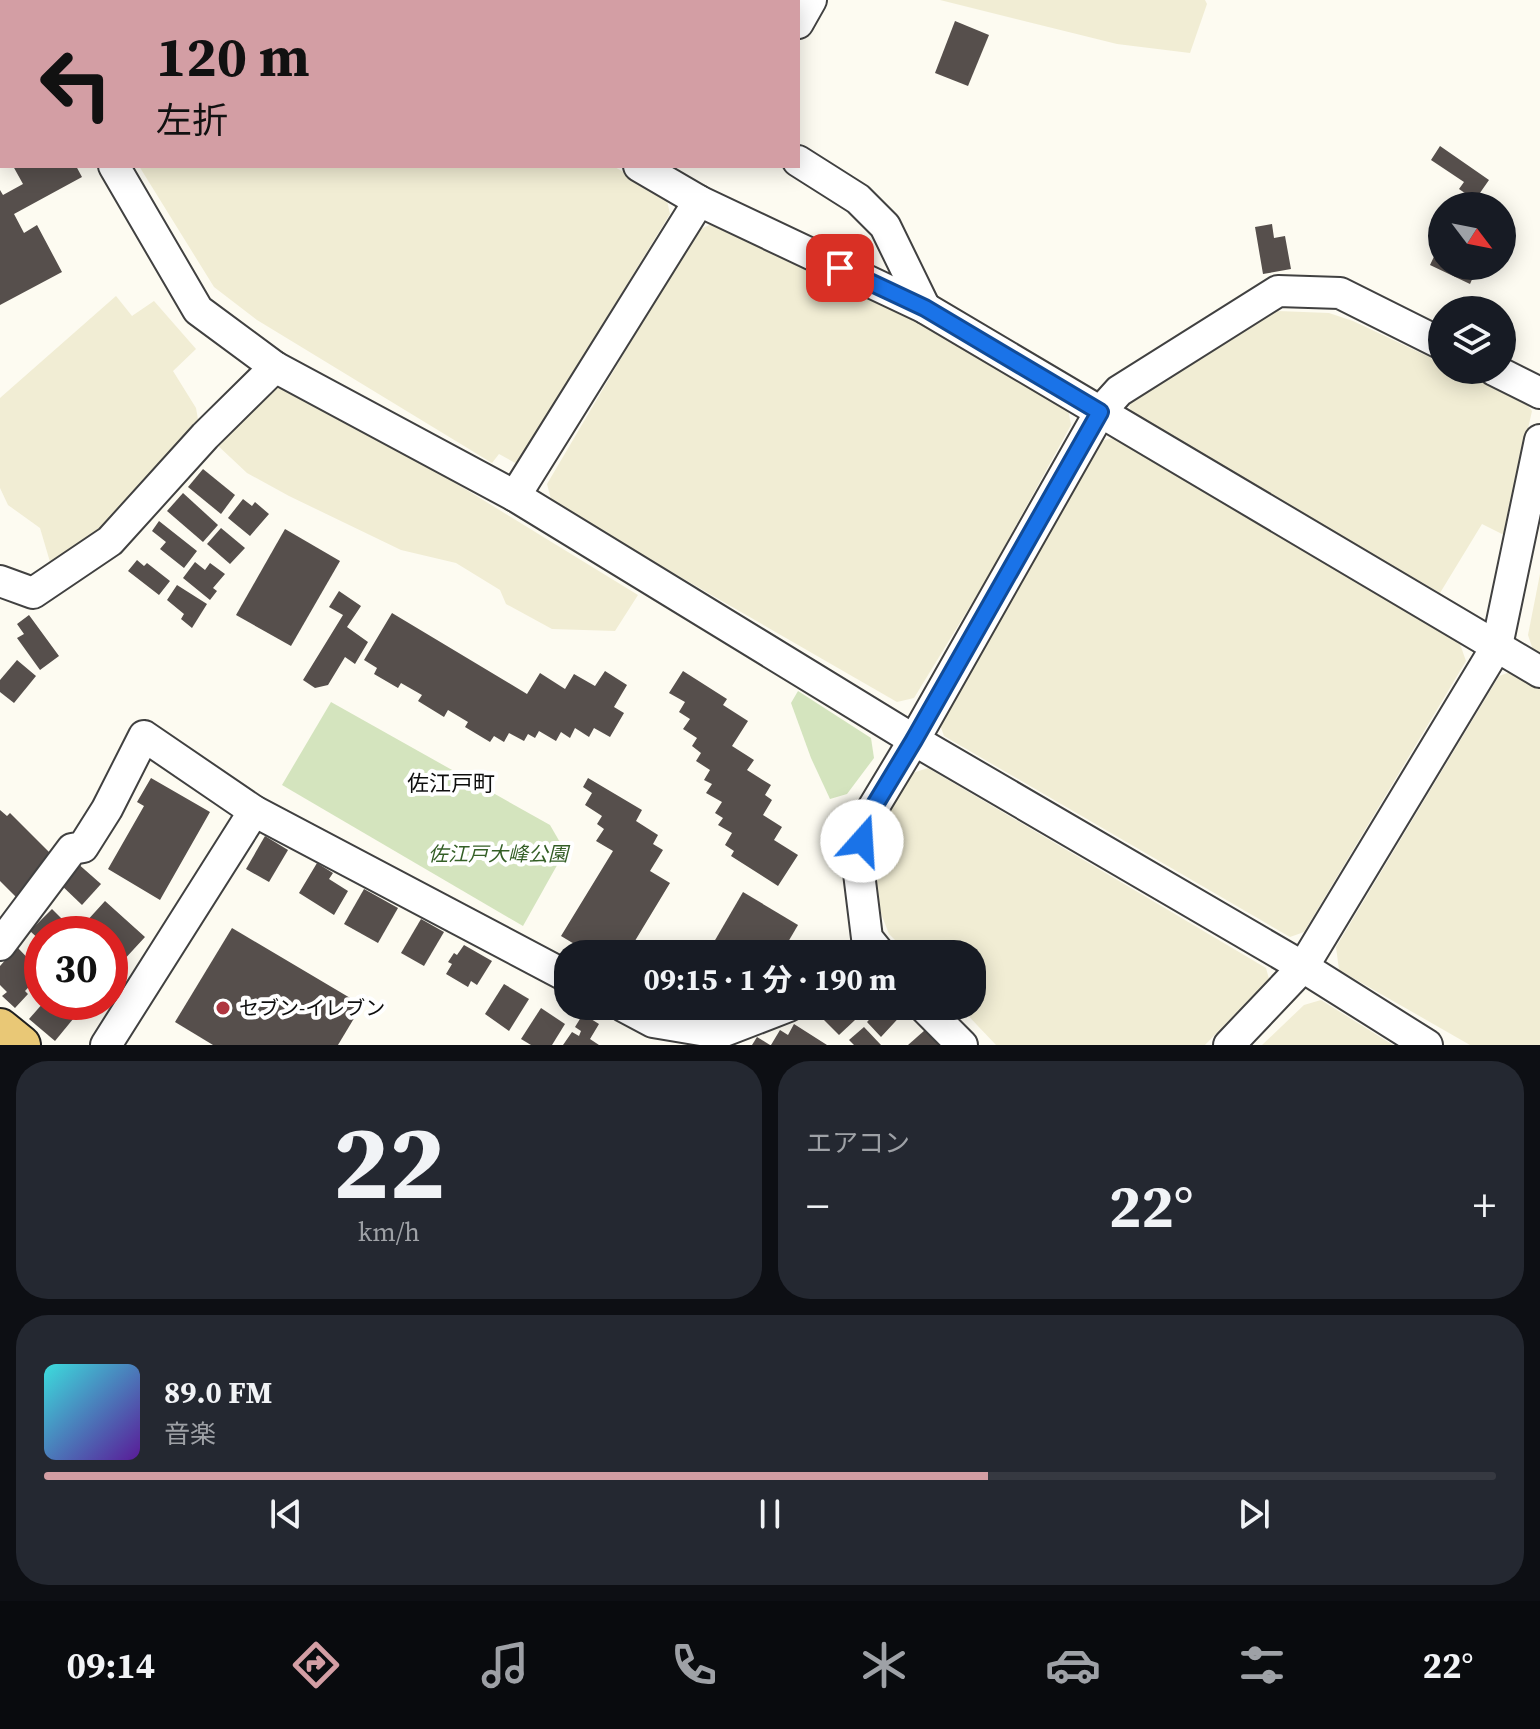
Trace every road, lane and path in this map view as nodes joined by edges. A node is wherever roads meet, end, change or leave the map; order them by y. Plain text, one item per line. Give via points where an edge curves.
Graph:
1 (811, 0) edge
2 (800, 19) edge
3 (800, 162) edge
4 (115, 168) edge
5 (642, 168) edge
6 (699, 201) junction
7 (925, 308) junction
8 (1428, 337) edge
9 (275, 367) junction
10 (1516, 381) edge
11 (1540, 393) edge
12 (1100, 412) junction
13 (1540, 440) edge
14 (515, 496) junction
15 (0, 581) edge
16 (1497, 646) junction
17 (1540, 672) edge
18 (914, 740) junction
19 (254, 811) junction
20 (864, 940) edge
21 (0, 945) edge
22 (1303, 967) junction
23 (554, 970) edge
24 (649, 1020) edge
25 (753, 1020) edge
26 (937, 1020) edge
27 (0, 1028) edge
28 (21, 1045) edge
29 (106, 1045) edge
30 (962, 1045) edge
31 (1229, 1045) edge
32 (1427, 1045) edge

1 - 2 street
3 - 7 street via 858,199 885,226
4 - 9 street via 198,310
5 - 6 street
6 - 7 street
6 - 14 street
7 - 12 street
8 - 12 street via 1340,293 1278,291 1119,391
9 - 14 street
9 - 15 street via 110,541 33,593
10 - 11 street
12 - 16 street
12 - 18 street
13 - 16 street
14 - 18 street
16 - 17 street
16 - 22 street
18 - 20 street via 867,818 858,865
18 - 22 street
19 - 21 street via 144,736 83,847 72,849
19 - 23 street
19 - 29 street
22 - 31 street
22 - 32 street
24 - 25 street via 719,1033
26 - 30 street
27 - 28 main road

